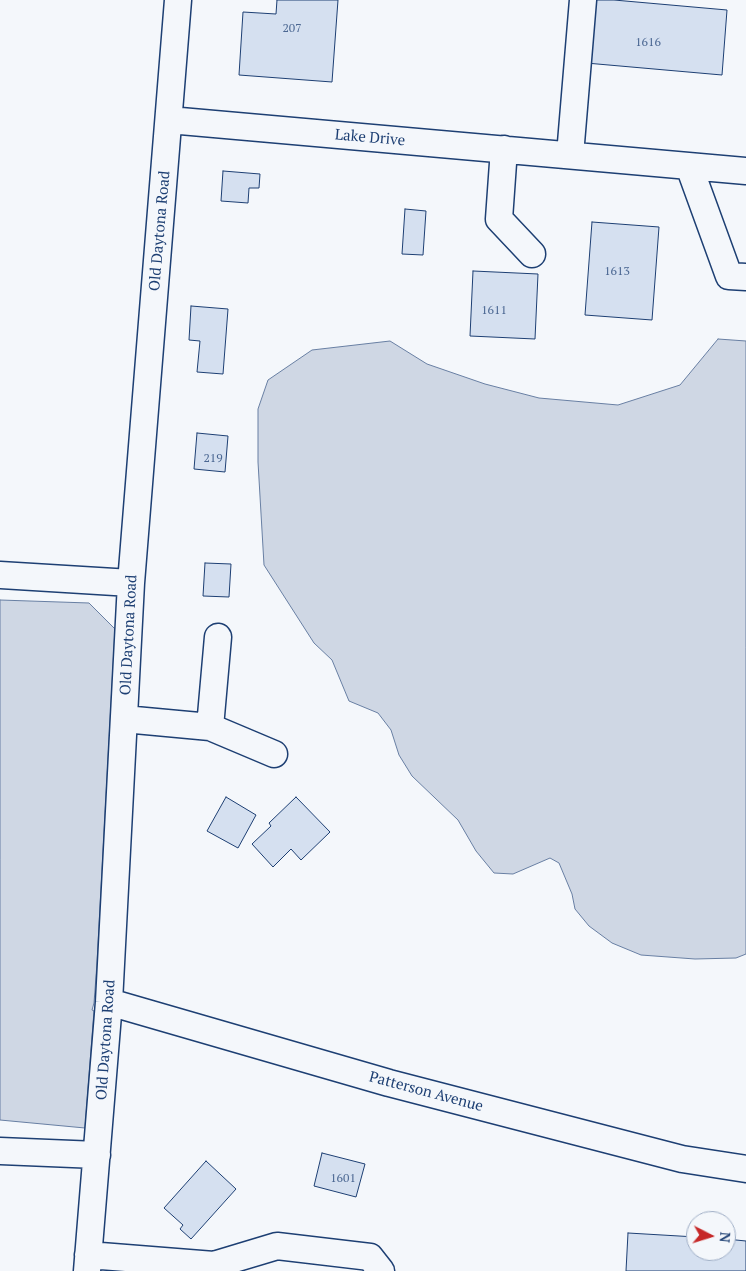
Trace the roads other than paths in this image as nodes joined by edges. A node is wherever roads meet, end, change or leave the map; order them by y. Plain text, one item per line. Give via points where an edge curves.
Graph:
1 (178, 0) edge
2 (583, 0) edge
3 (169, 120) junction
4 (504, 149) junction
5 (570, 155) junction
6 (689, 166) junction
7 (746, 170) edge
8 (532, 254) dead end
9 (746, 277) edge
10 (0, 575) edge
11 (131, 583) junction
12 (218, 637) dead end
13 (124, 719) junction
14 (210, 727) junction
15 (274, 754) dead end
16 (109, 1002) junction
17 (0, 1151) edge
18 (97, 1155) junction
19 (746, 1169) edge
20 (88, 1263) edge
21 (381, 1271) edge

1 - 3 street, Old Daytona Road
2 - 5 street
3 - 4 street, Lake Drive
3 - 11 street, Old Daytona Road
4 - 5 street, Lake Drive
4 - 8 street via 499,219
5 - 6 street, Lake Drive
6 - 7 street, Lake Drive
6 - 9 street via 729,276
10 - 11 street
11 - 13 street, Old Daytona Road
12 - 14 street
13 - 14 street
13 - 16 street, Old Daytona Road
14 - 15 street
16 - 18 street, Old Daytona Road
16 - 19 street, Patterson Avenue via 389,1083 682,1159
17 - 18 street
18 - 20 street, Old Daytona Road
20 - 21 street via 214,1265 278,1246 370,1257

